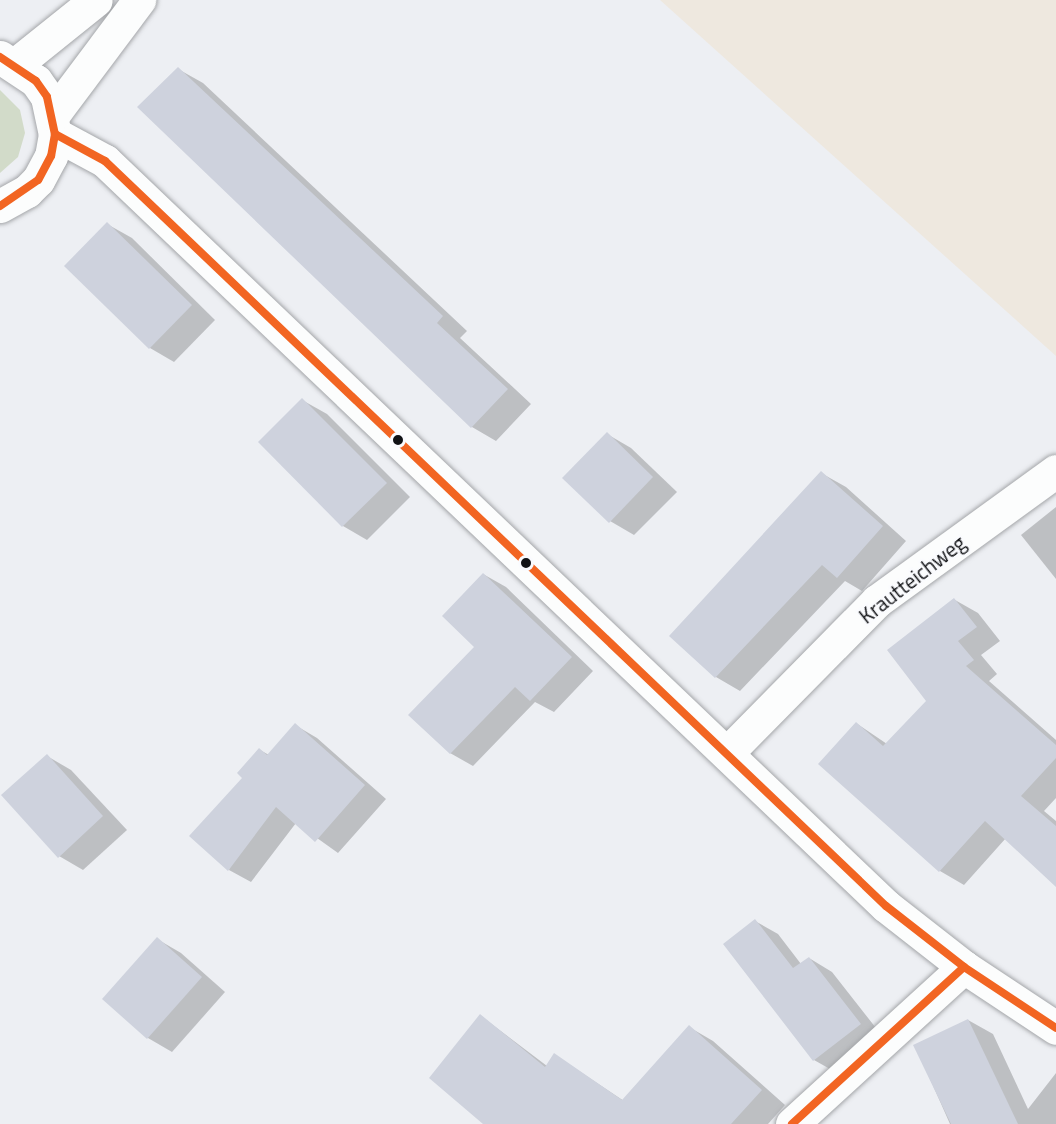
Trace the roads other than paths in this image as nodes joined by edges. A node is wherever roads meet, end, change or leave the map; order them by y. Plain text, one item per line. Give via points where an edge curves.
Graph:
1 (96, 0) edge
2 (139, 0) edge
3 (8, 61) edge
4 (54, 124) junction
5 (0, 206) edge
6 (1056, 471) edge
7 (728, 752) junction
8 (964, 967) junction
9 (1056, 1028) edge
10 (792, 1124) edge

1 - 3 street
2 - 4 street
3 - 4 street via 36,81
4 - 5 street via 51,156 38,180 20,196
4 - 7 street via 105,161
6 - 7 street, Krautteichweg via 877,601
7 - 8 street via 886,906
8 - 9 street
8 - 10 street

